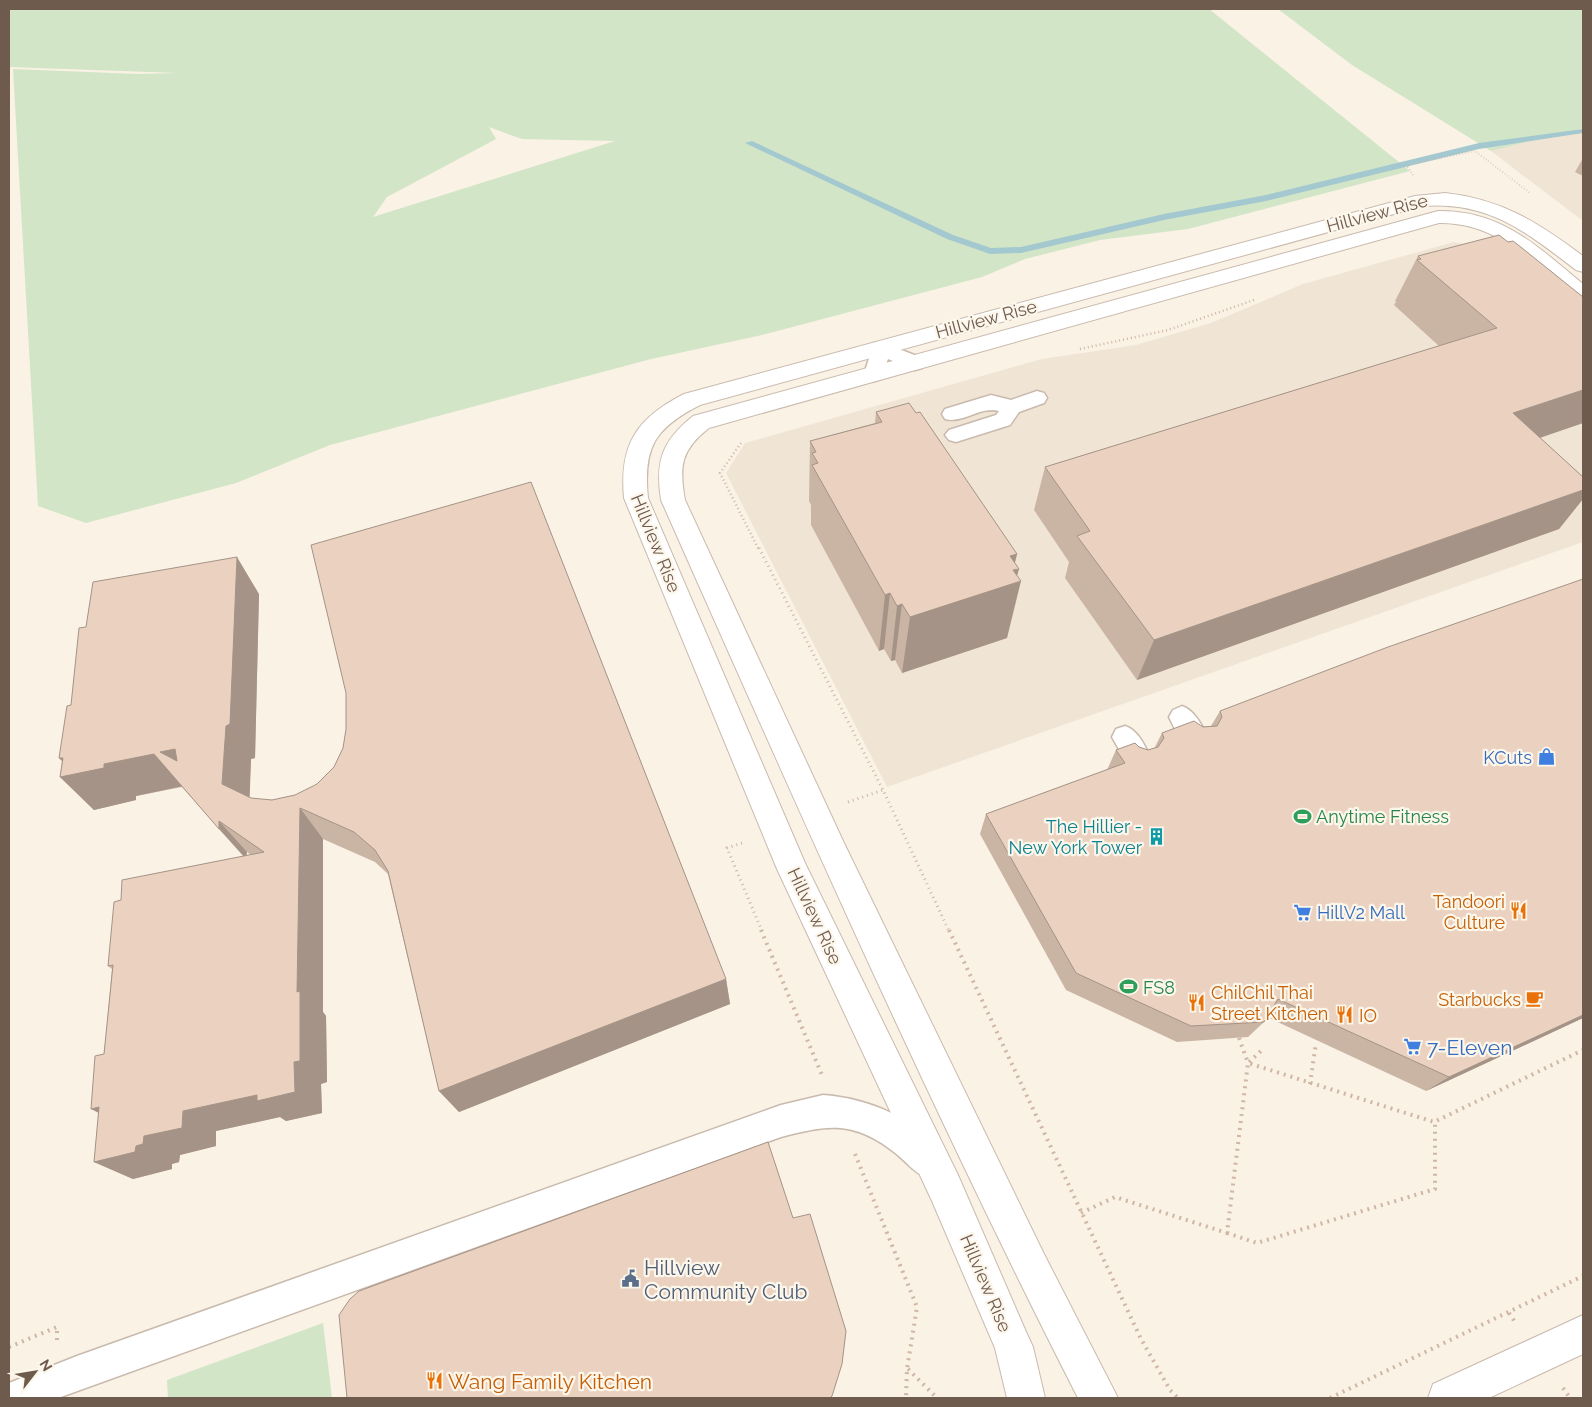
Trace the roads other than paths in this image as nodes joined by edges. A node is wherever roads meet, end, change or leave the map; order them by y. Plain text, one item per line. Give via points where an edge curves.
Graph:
1 (1583, 266) edge
2 (1583, 294) edge
3 (877, 361) junction
4 (1037, 398) dead end
5 (1012, 407) junction
6 (952, 414) dead end
7 (956, 435) dead end
8 (1182, 717) dead end
9 (1125, 737) dead end
10 (1195, 738) edge
11 (1138, 759) edge
12 (945, 1188) junction
13 (1583, 1334) edge
14 (15, 1398) edge
15 (1026, 1398) edge
16 (1099, 1398) edge
17 (1447, 1398) edge

1 - 3 street, Hillview Rise via 1534,228 1504,213 1474,202 1439,197
2 - 3 street, Hillview Rise via 1496,228 1462,216 1449,216 914,363
3 - 12 street, Hillview Rise via 692,399 679,405 658,421 639,444 632,478 636,498 792,869
3 - 16 street, Hillview Rise via 701,422 686,433 669,462 672,500 833,852 1032,1267
4 - 5 lane
5 - 6 lane via 991,402
5 - 7 lane via 1003,420
8 - 10 lane
9 - 11 lane
12 - 14 lane via 922,1155 891,1130 856,1116 822,1111 781,1121
12 - 15 street, Hillview Rise via 1014,1347
13 - 17 street

